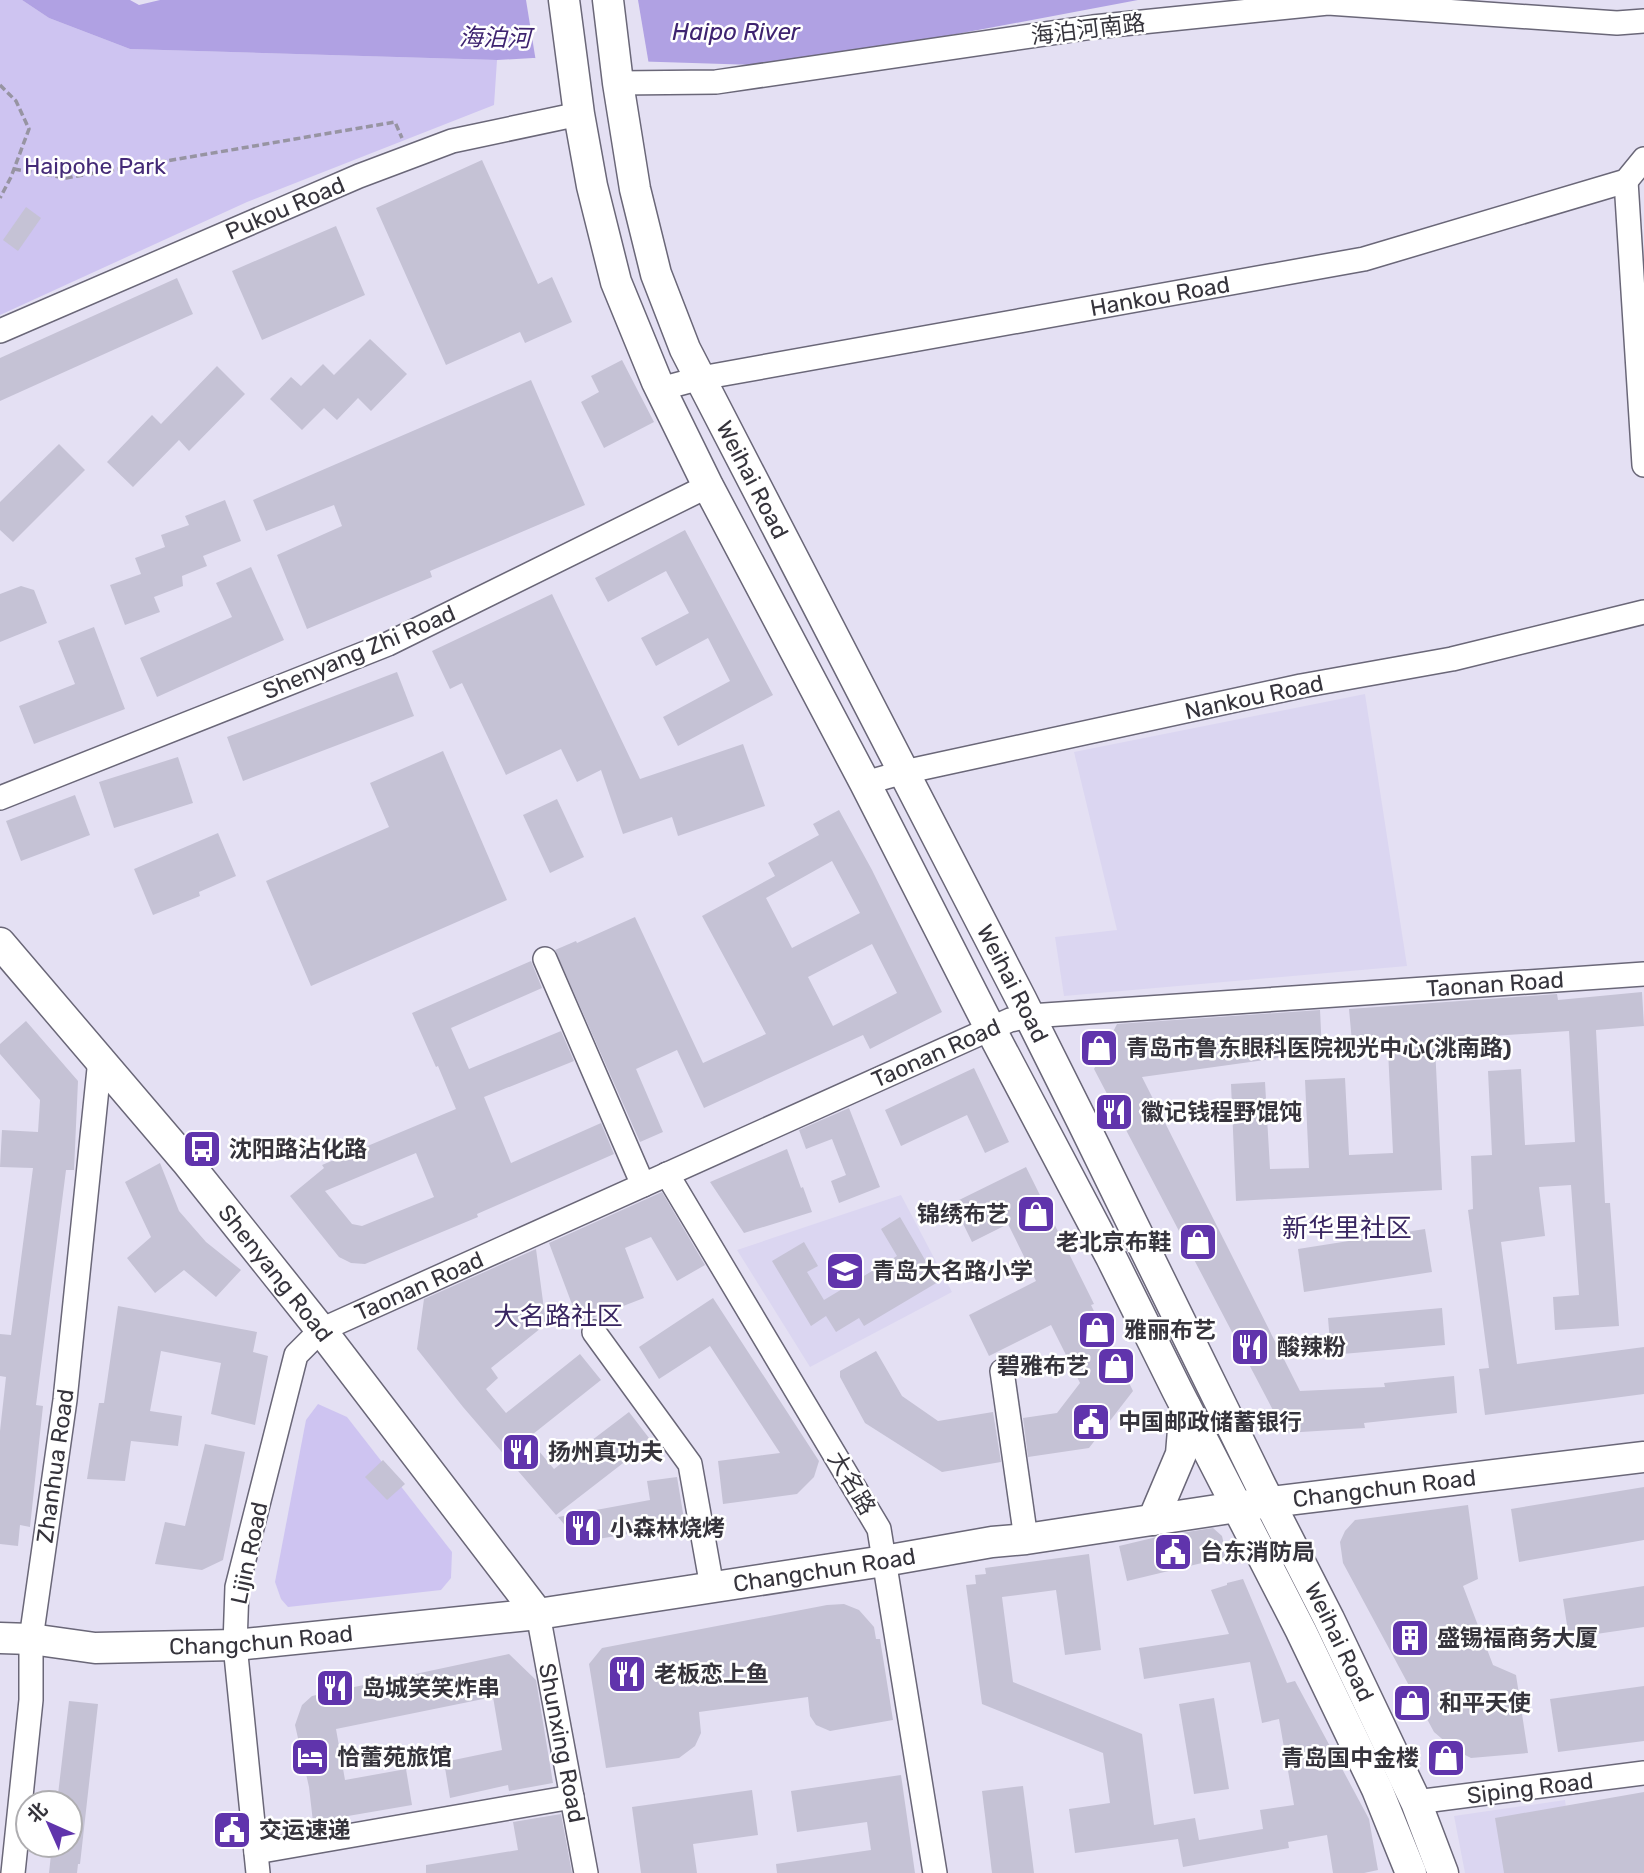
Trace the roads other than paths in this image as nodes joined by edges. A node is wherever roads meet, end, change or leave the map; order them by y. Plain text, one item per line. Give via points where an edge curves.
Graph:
1 (564, 0) edge
2 (608, 0) edge
3 (1644, 21) edge
4 (618, 83) junction
5 (579, 114) junction
6 (1644, 159) edge
7 (1626, 181) junction
8 (0, 331) edge
9 (701, 378) junction
10 (660, 389) junction
11 (1644, 465) edge
12 (708, 486) junction
13 (1644, 612) edge
14 (904, 772) junction
15 (865, 783) junction
16 (0, 798) edge
17 (0, 943) edge
18 (545, 959) dead end
19 (1644, 974) edge
20 (1030, 1016) junction
21 (989, 1028) junction
22 (100, 1059) junction
23 (667, 1174) junction
24 (643, 1185) junction
25 (321, 1330) junction
26 (594, 1332) dead end
27 (1002, 1371) dead end
28 (1185, 1406) junction
29 (1644, 1457) edge
30 (1270, 1503) junction
31 (1237, 1507) junction
32 (1153, 1520) junction
33 (1026, 1539) junction
34 (884, 1561) junction
35 (712, 1587) junction
36 (538, 1614) junction
37 (0, 1638) edge
38 (31, 1639) junction
39 (235, 1646) junction
40 (1644, 1773) edge
41 (572, 1797) junction
42 (1416, 1802) junction
43 (257, 1863) edge
44 (13, 1873) edge
45 (586, 1873) edge
46 (935, 1873) edge
47 (1411, 1873) edge
48 (1443, 1873) edge

1 - 5 main road, Weihai Road
2 - 4 main road, Weihai Road
3 - 4 street, 海泊河南路 via 1617,23 1328,3 1093,27 716,82
4 - 9 main road, Weihai Road via 635,190 656,274
5 - 8 street, Pukou Road via 452,141 359,176
5 - 10 main road, Weihai Road via 616,282
6 - 7 street
7 - 9 street, Hankou Road via 1364,259
7 - 11 street
9 - 10 street, Hankou Road
9 - 14 main road, Weihai Road
10 - 12 main road, Weihai Road
12 - 15 main road, Weihai Road
12 - 16 street, Shenyang Zhi Road via 388,644
13 - 14 street, Nankou Road via 1452,659 1301,686
14 - 15 street, Nankou Road
14 - 20 main road, Weihai Road
15 - 21 main road, Weihai Road
17 - 22 main road, Shenyang Road
18 - 24 street
19 - 20 street, Taonan Road
20 - 21 street, Taonan Road
20 - 30 main road, Weihai Road
21 - 23 street, Taonan Road
21 - 28 main road, Weihai Road
22 - 25 main road, Shenyang Road
22 - 38 street, Zhanhua Road via 65,1400
23 - 24 street, Taonan Road
23 - 34 street, 大名路 via 879,1529
24 - 25 street, Taonan Road
25 - 36 main road, Shenyang Road
25 - 39 street, Lijin Road via 296,1355 237,1587
26 - 35 street via 690,1464
27 - 33 street
28 - 31 main road, Weihai Road
28 - 32 main road via 1181,1454
29 - 30 main road, Changchun Road
30 - 31 main road, Changchun Road
30 - 42 main road, Weihai Road
31 - 32 main road, Changchun Road
31 - 47 main road, Weihai Road via 1359,1750
32 - 33 main road, Changchun Road
33 - 34 main road, Changchun Road
34 - 35 main road, Changchun Road
34 - 46 street, 大名路
35 - 36 main road, Changchun Road
36 - 39 main road, Changchun Road
36 - 41 street, Shunxing Road
37 - 38 main road, Changchun Road
38 - 39 main road, Changchun Road via 95,1648
38 - 44 street, Zhanhua Road via 31,1700
39 - 43 street, Lijin Road
40 - 42 street, Siping Road
41 - 43 street
41 - 45 street, Shunxing Road
42 - 48 main road, Weihai Road

